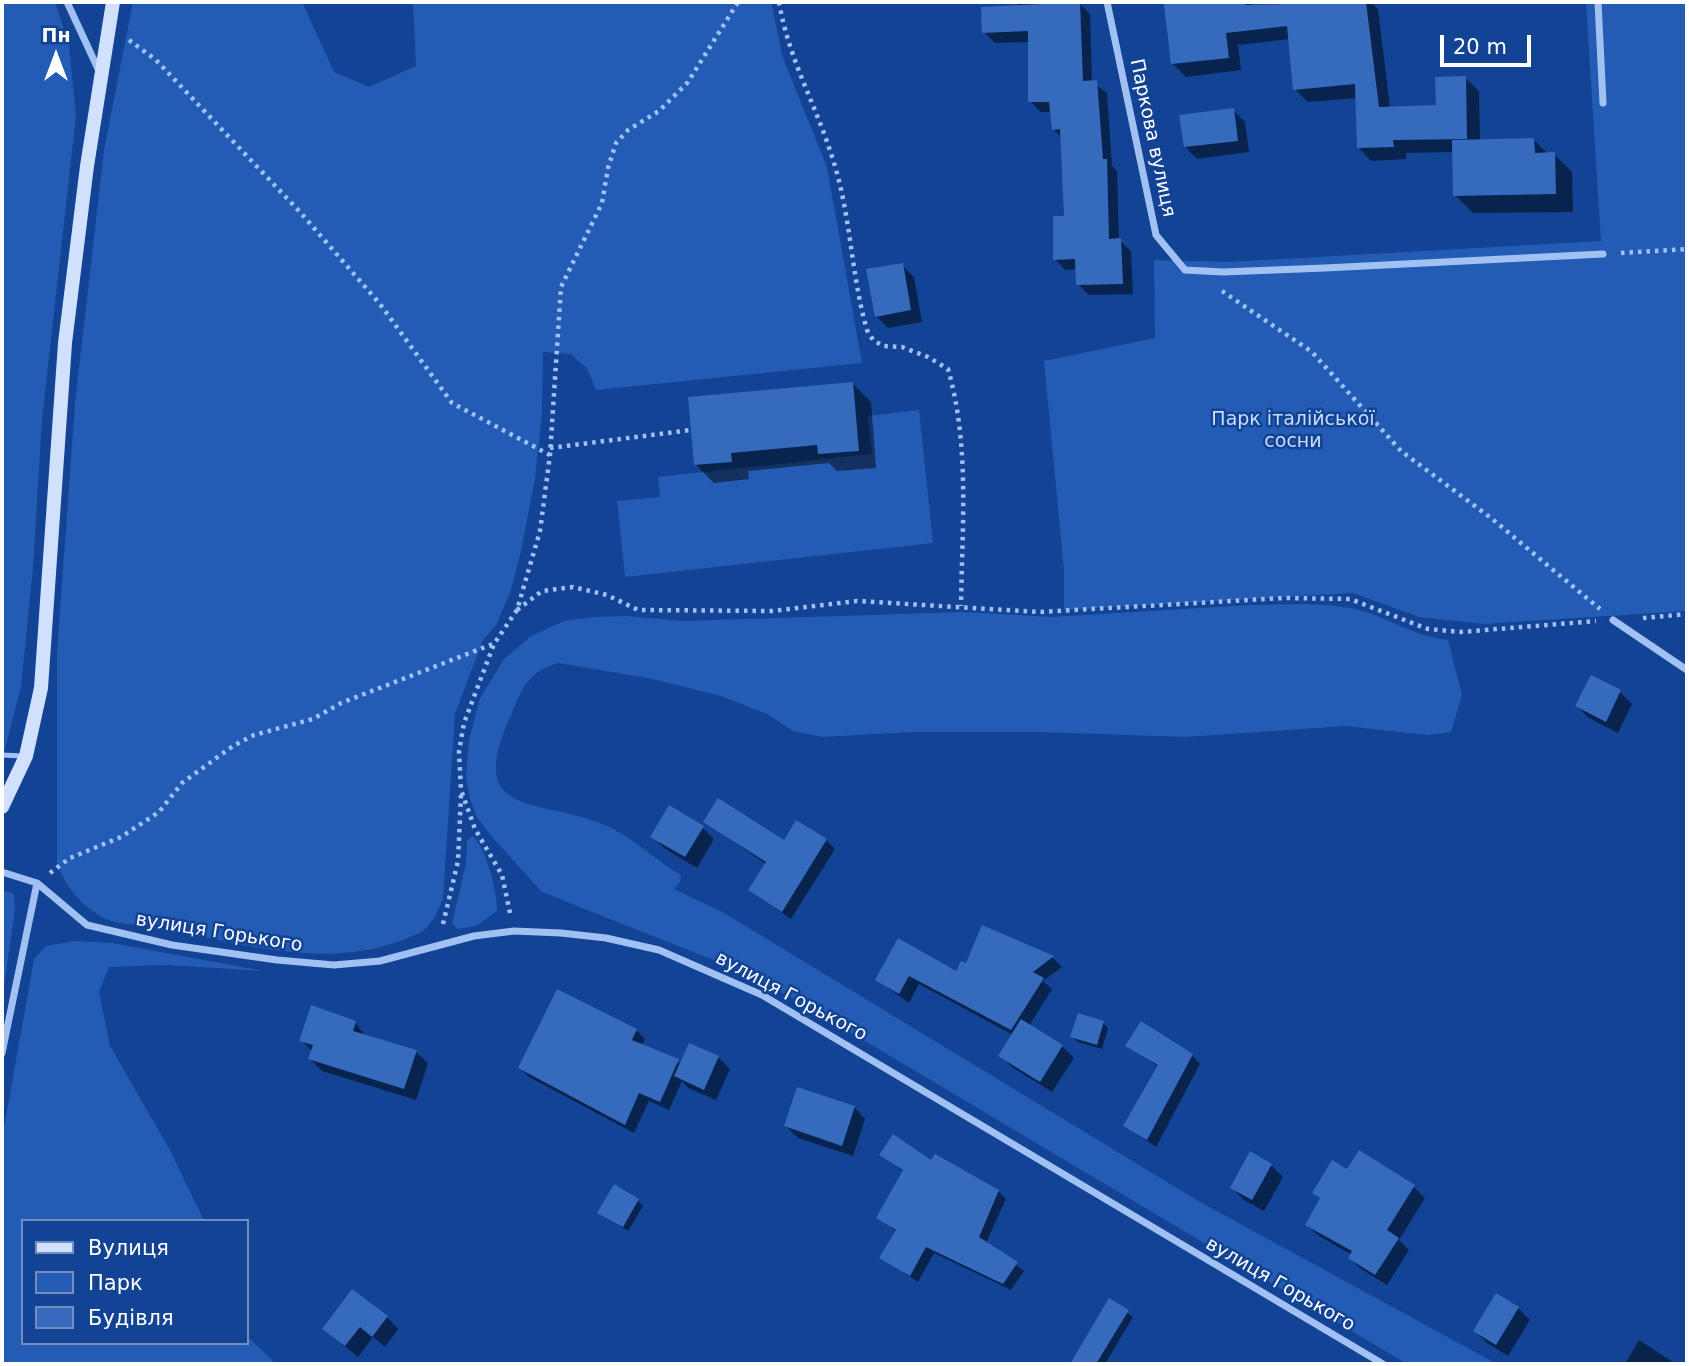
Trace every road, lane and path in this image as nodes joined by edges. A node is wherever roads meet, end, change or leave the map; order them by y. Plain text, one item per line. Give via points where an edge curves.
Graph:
1 (67, 2) edge
2 (113, 2) edge
3 (738, 2) edge
4 (779, 2) edge
5 (1107, 2) edge
6 (1598, 2) edge
7 (108, 25) junction
8 (101, 75) junction
9 (1603, 103) dead end
10 (1687, 248) edge
11 (1602, 254) joint
12 (1218, 289) dead end
13 (691, 430) dead end
14 (550, 448) junction
15 (550, 455) junction
16 (961, 606) junction
17 (517, 610) junction
18 (1687, 614) edge
19 (1613, 620) junction
20 (494, 644) junction
21 (1687, 670) edge
22 (2, 755) edge
23 (26, 756) junction
24 (461, 790) junction
25 (2, 807) edge
26 (2, 872) edge
27 (37, 883) junction
28 (514, 931) junction
29 (437, 946) junction
30 (2, 1053) edge
31 (1383, 1364) edge

1 - 8 street
2 - 7 street
3 - 14 path via 688,82 616,143 602,203 561,287
4 - 16 path via 785,40 844,196 849,251 867,330 883,346 911,351 948,369 957,400 962,449
5 - 11 street, Паркова вулиця via 1156,235 1185,270
6 - 9 street
7 - 8 street
7 - 15 path via 156,60 300,212 380,304 452,403
8 - 23 street via 65,343 41,688
10 - 11 path
12 - 19 path via 1312,352 1401,451
13 - 14 path
14 - 15 path
15 - 17 path via 540,531
16 - 17 path via 857,601 772,611 638,610 607,595 573,587 542,592
16 - 19 path via 1040,612 1350,598 1428,629 1461,632
17 - 20 path
18 - 19 path
19 - 21 street
20 - 24 path via 464,723 459,751
20 - 27 path via 341,703 313,719 254,735 182,783 159,812 121,837 70,858
22 - 23 lane
23 - 25 street
24 - 28 path via 475,829 502,875
24 - 29 path via 458,861
26 - 27 street, вулиця Горького
27 - 29 street, вулиця Горького via 87,925 172,945 334,965 380,961
27 - 30 street
28 - 29 street, вулиця Горького
28 - 31 street, вулиця Горького via 606,938 659,950 762,995

